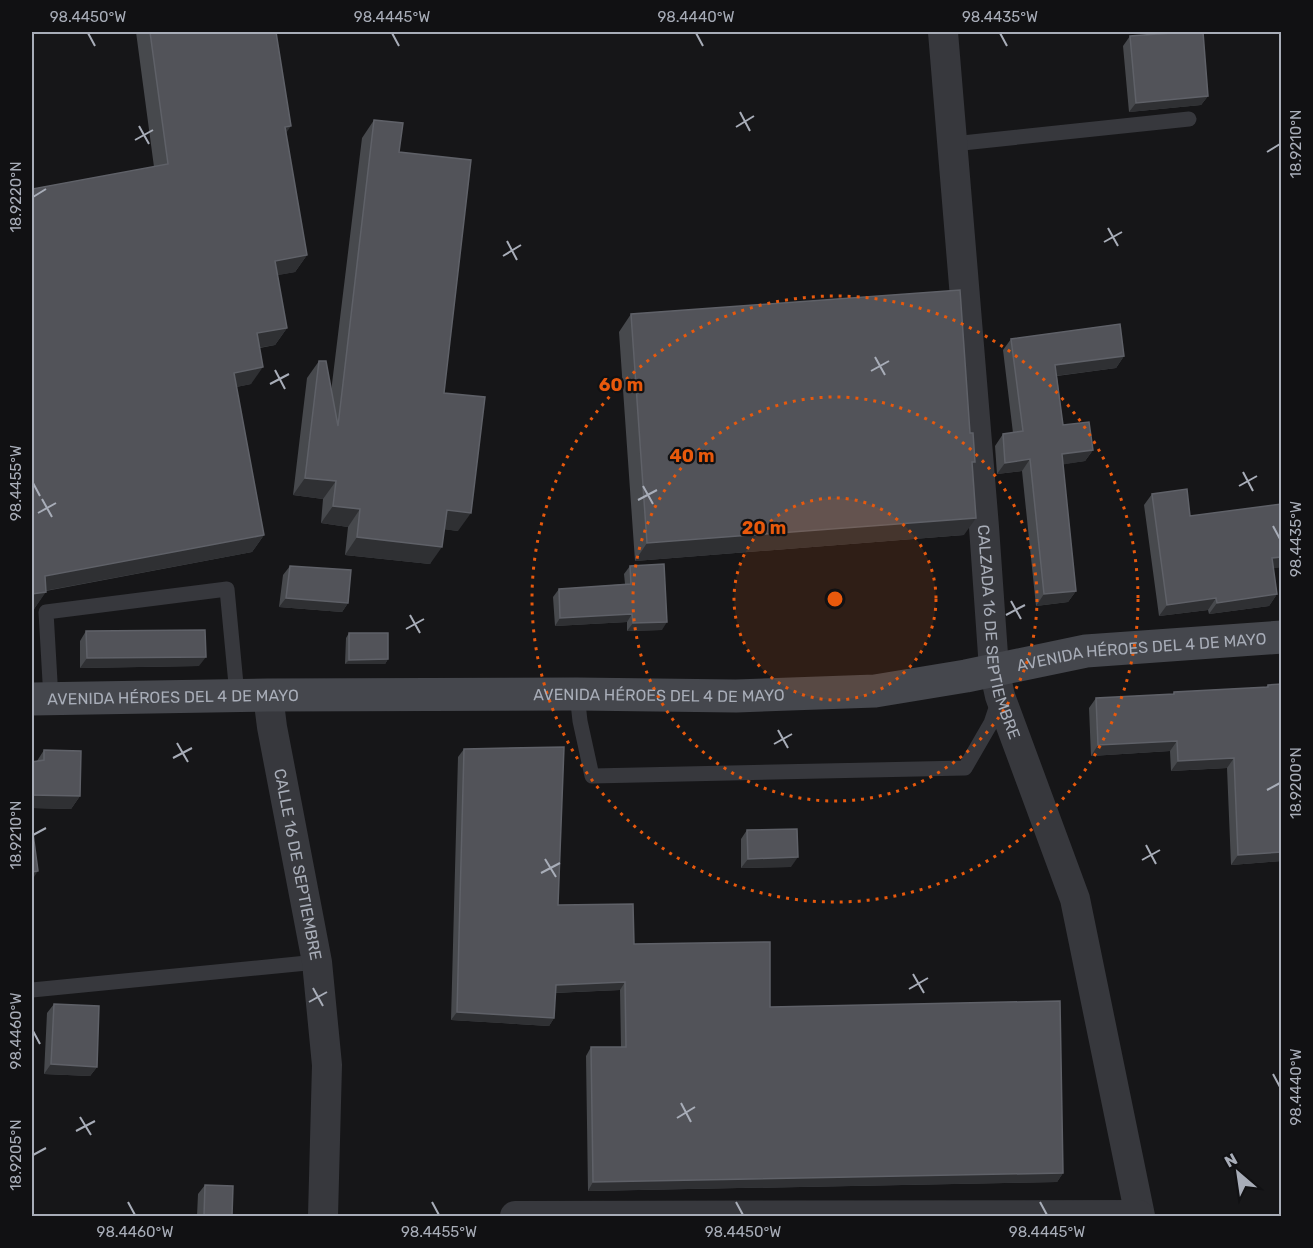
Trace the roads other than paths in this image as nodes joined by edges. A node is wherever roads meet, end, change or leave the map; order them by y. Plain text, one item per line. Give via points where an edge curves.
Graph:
1 (943, 32) edge
2 (1189, 119) dead end
3 (952, 144) junction
4 (1281, 637) edge
5 (997, 683) junction
6 (577, 694) junction
7 (252, 695) junction
8 (41, 699) edge
9 (317, 962) junction
10 (32, 990) edge
11 (323, 1216) edge
12 (515, 1216) edge
13 (1140, 1216) edge

1 - 3 street, CALZADA 16 DE SEPTIEMBRE
2 - 3 lane
3 - 5 street, CALZADA 16 DE SEPTIEMBRE
4 - 5 main road, AVENIDA HÉROES DEL 4 DE MAYO via 1086,651
5 - 6 main road, AVENIDA HÉROES DEL 4 DE MAYO via 966,676 875,691 736,696
5 - 6 lane via 991,723 964,768 592,776
5 - 13 street, CALZADA 16 DE SEPTIEMBRE via 1075,899
6 - 7 main road, AVENIDA HÉROES DEL 4 DE MAYO
7 - 8 main road, AVENIDA HÉROES DEL 4 DE MAYO
7 - 8 lane via 227,589 46,612
7 - 9 street, CALLE 16 DE SEPTIEMBRE via 272,727
9 - 10 lane
9 - 11 street, CALLE 16 DE SEPTIEMBRE via 327,1065
12 - 13 street

